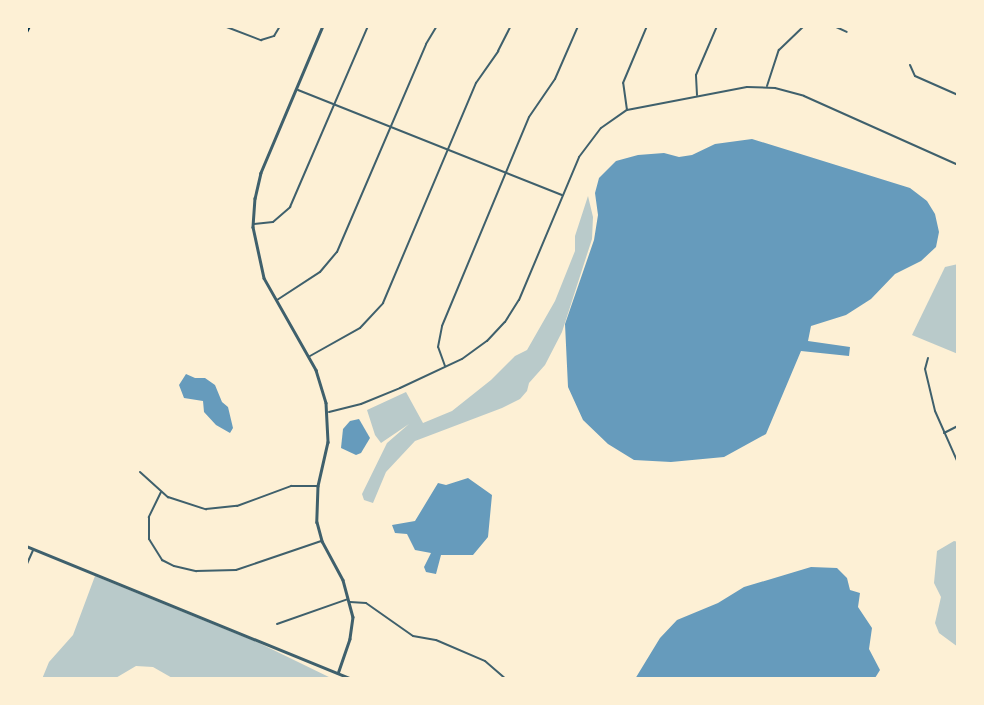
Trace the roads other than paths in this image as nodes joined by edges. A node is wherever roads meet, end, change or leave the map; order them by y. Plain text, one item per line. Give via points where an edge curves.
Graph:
1 (29, 26) edge
2 (224, 26) edge
3 (280, 26) edge
4 (323, 26) edge
5 (368, 26) edge
6 (437, 26) edge
7 (510, 26) edge
8 (578, 26) edge
9 (646, 26) edge
10 (717, 26) edge
11 (804, 26) edge
12 (834, 26) edge
13 (26, 32) edge
14 (847, 32) dead end
15 (910, 65) dead end
16 (767, 87) junction
17 (296, 89) junction
18 (958, 95) edge
19 (697, 96) junction
20 (333, 104) junction
21 (627, 110) junction
22 (390, 128) junction
23 (447, 151) junction
24 (958, 165) edge
25 (505, 174) junction
26 (563, 196) junction
27 (253, 224) junction
28 (276, 301) junction
29 (309, 357) junction
30 (928, 358) dead end
31 (445, 367) junction
32 (328, 412) junction
33 (958, 426) edge
34 (943, 434) junction
35 (958, 463) edge
36 (140, 472) dead end
37 (318, 486) junction
38 (161, 492) junction
39 (322, 541) junction
40 (26, 546) edge
41 (33, 549) junction
42 (26, 566) edge
43 (350, 601) junction
44 (278, 624) dead end
45 (338, 673) junction
46 (336, 679) edge
47 (352, 679) edge
48 (506, 679) edge

1 - 13 main road
2 - 3 street via 261,40 274,36
4 - 17 street
5 - 20 street
6 - 22 street
7 - 23 street via 476,83
8 - 25 street via 555,79 529,117
9 - 21 street via 623,83
10 - 19 street via 696,75
11 - 16 street via 779,50
12 - 14 street
15 - 18 street via 915,76
16 - 19 street
16 - 24 street via 794,92
17 - 20 street
17 - 27 street via 261,173
19 - 21 street
20 - 22 street
20 - 27 street via 287,212 273,222
21 - 26 street via 589,141
22 - 23 street
22 - 28 street via 333,259 314,278
23 - 25 street
23 - 29 street via 383,303 360,328
25 - 26 street
25 - 31 street via 442,327 439,347
26 - 31 street via 525,288 505,322 472,353
27 - 28 street via 260,265
28 - 29 street
29 - 32 street
30 - 34 street via 925,369
31 - 32 street via 361,404
32 - 37 street via 328,442
33 - 34 street
34 - 35 street
36 - 38 street
37 - 38 street via 291,486 217,509 187,505
37 - 39 street via 317,522
38 - 39 street via 149,517 149,539 162,560 174,566 236,570
39 - 43 street
40 - 41 street
41 - 42 street
41 - 45 street
43 - 44 street
43 - 45 street via 352,632
43 - 48 street via 366,603 413,636 436,640 485,661
45 - 46 street
45 - 47 street

